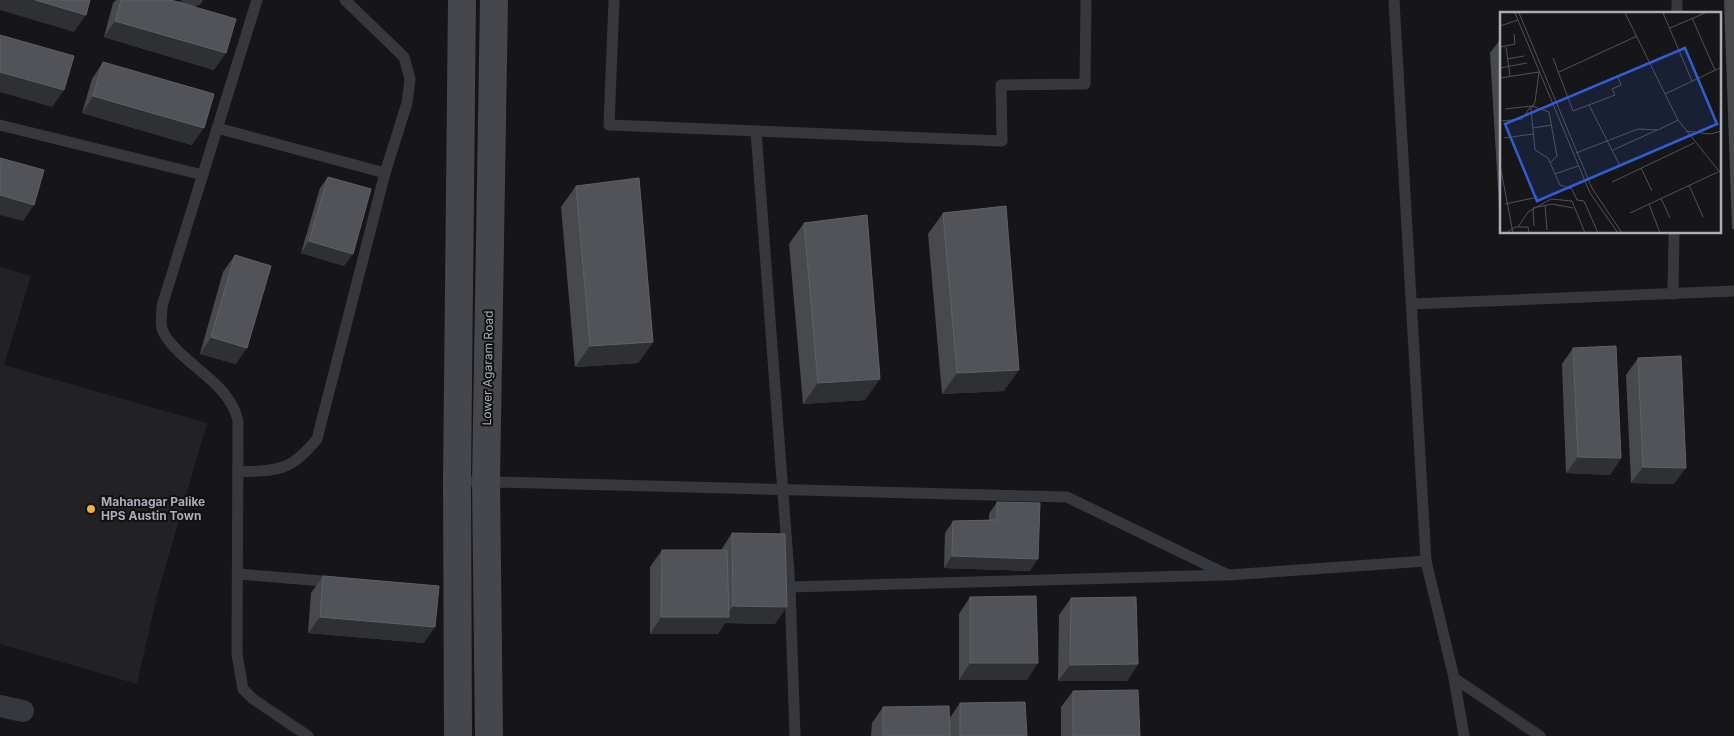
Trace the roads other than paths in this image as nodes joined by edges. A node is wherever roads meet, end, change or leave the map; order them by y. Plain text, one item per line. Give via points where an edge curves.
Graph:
1 (197, 0) edge
2 (256, 0) edge
3 (345, 0) edge
4 (462, 0) edge
5 (494, 0) edge
6 (614, 0) edge
7 (1086, 0) edge
8 (1394, 0) edge
9 (160, 12) edge
10 (0, 125) edge
11 (217, 128) junction
12 (756, 131) junction
13 (385, 173) junction
14 (203, 174) junction
15 (1674, 234) edge
16 (1734, 291) edge
17 (1673, 294) junction
18 (1412, 304) junction
19 (238, 472) junction
20 (457, 481) junction
21 (486, 482) junction
22 (782, 490) junction
23 (1426, 561) junction
24 (238, 574) junction
25 (1228, 575) junction
26 (343, 582) edge
27 (790, 587) junction
28 (1454, 678) junction
29 (0, 706) edge
30 (23, 710) dead end
31 (308, 736) edge
32 (458, 736) edge
33 (489, 736) edge
34 (795, 736) edge
35 (1464, 736) edge
36 (1540, 736) edge

1 - 9 lane via 180,9
2 - 11 lane
3 - 13 lane via 404,57 410,79 407,103
4 - 20 main road
5 - 21 main road, Lower Agaram Road
6 - 12 lane via 609,126
7 - 12 lane via 1085,84 1001,85 1002,140
8 - 18 lane
10 - 14 lane
11 - 13 lane
11 - 14 lane
12 - 22 lane
13 - 19 lane via 318,439 301,459 277,470
14 - 19 lane via 162,306 162,324 168,340 227,394 235,408
15 - 17 lane
16 - 17 lane
17 - 18 lane
18 - 23 lane
19 - 24 lane
20 - 21 lane
20 - 32 main road via 453,590
21 - 22 lane
21 - 33 main road, Lower Agaram Road
22 - 25 lane via 1067,497
22 - 27 lane
23 - 25 lane
23 - 28 lane
24 - 26 lane
24 - 31 lane via 237,654 243,689
25 - 27 lane
27 - 34 lane
28 - 35 lane
28 - 36 lane
29 - 30 street

